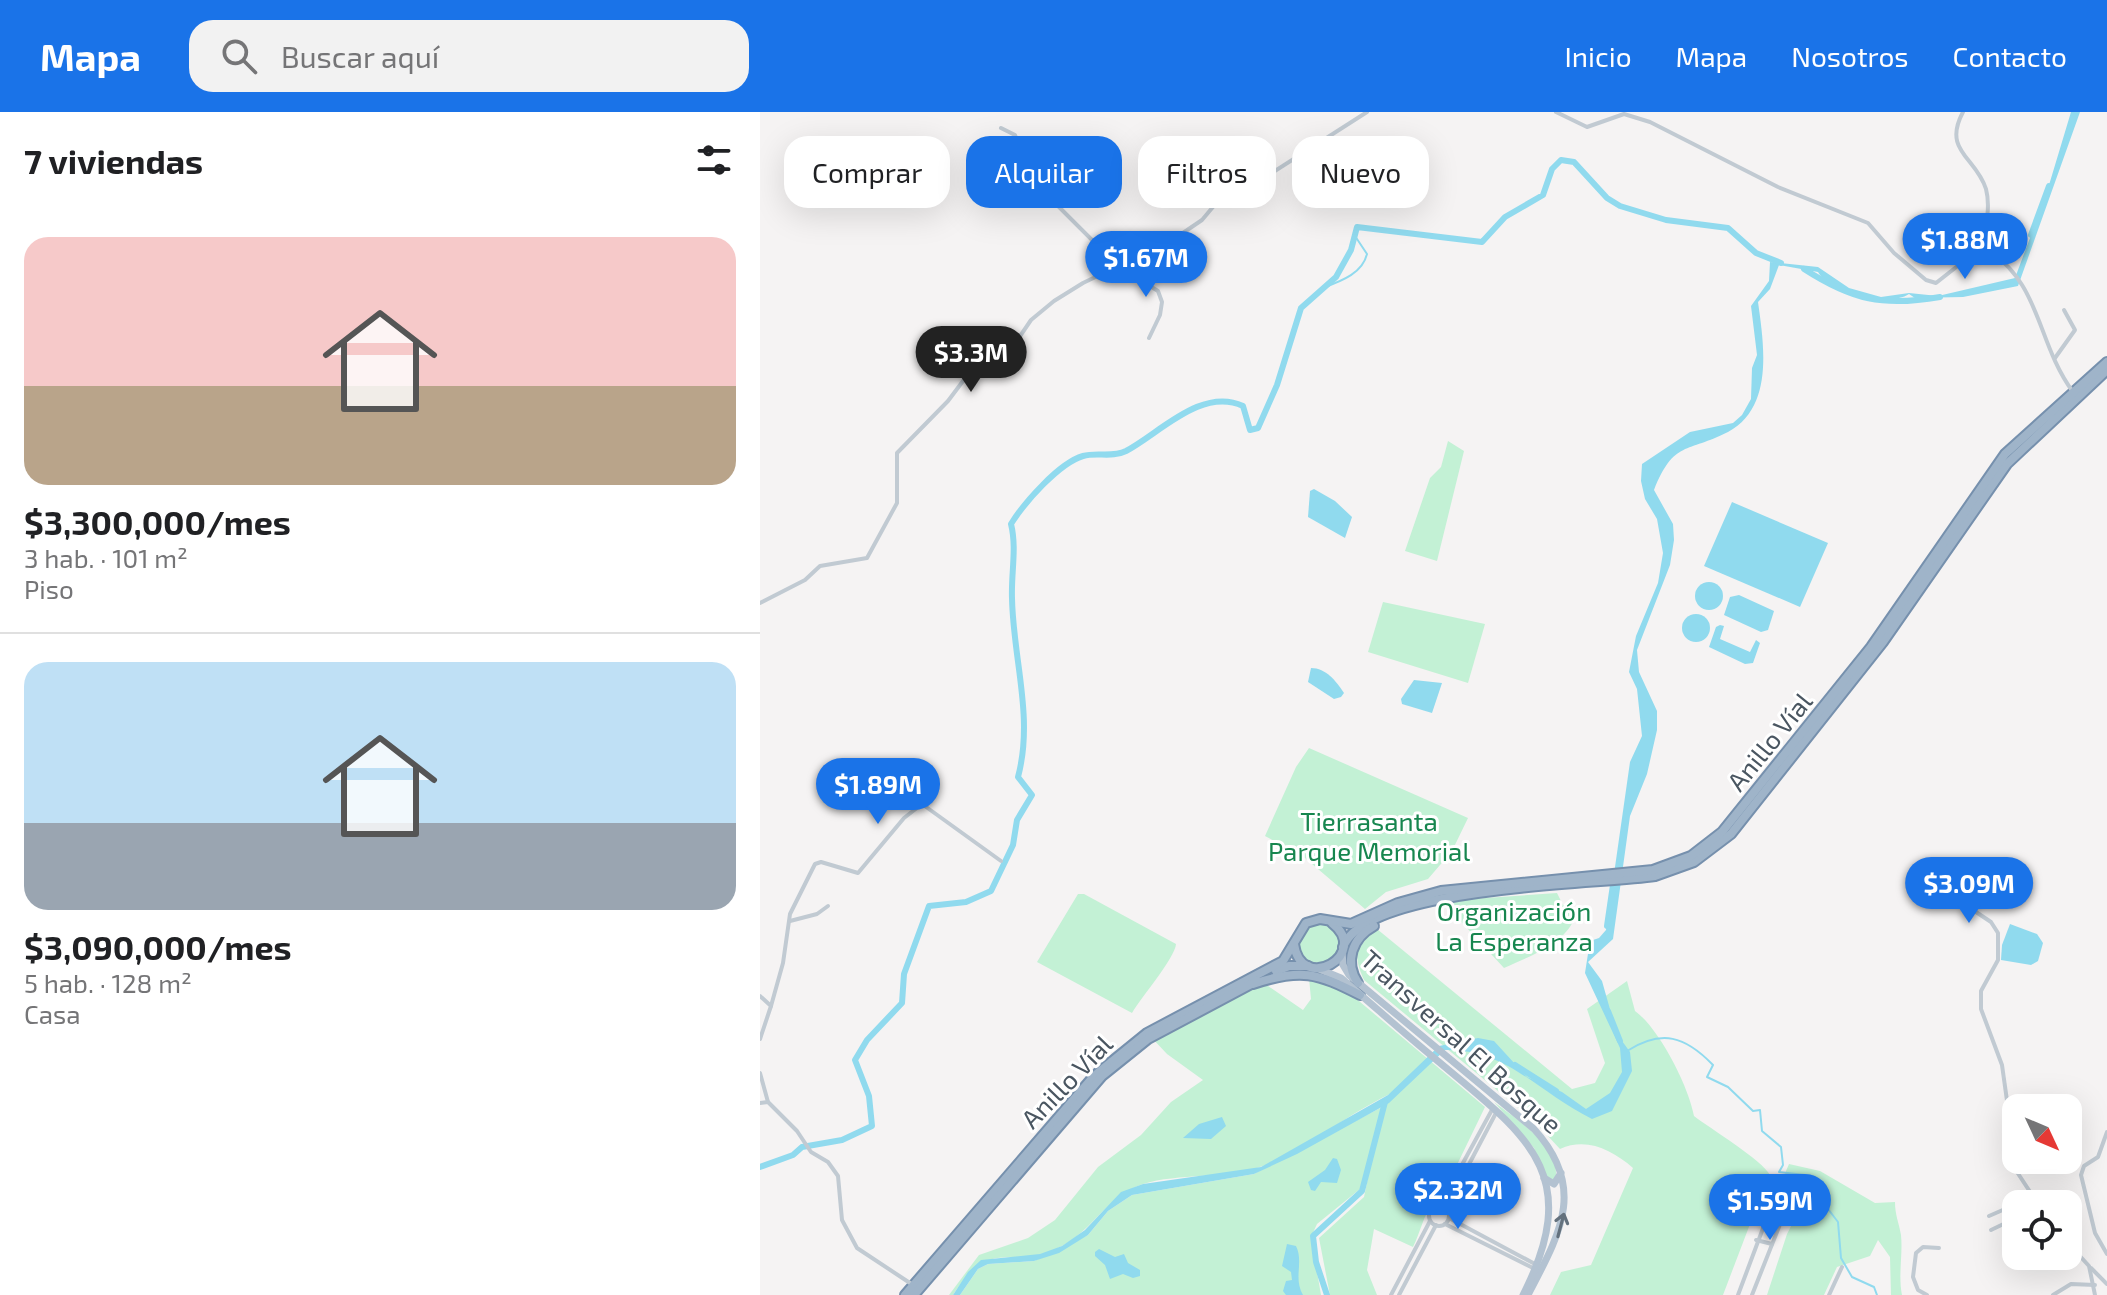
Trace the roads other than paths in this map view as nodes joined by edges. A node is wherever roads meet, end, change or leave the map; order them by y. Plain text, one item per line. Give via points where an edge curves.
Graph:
1 (1367, 112) edge
2 (1556, 112) edge
3 (1963, 112) edge
4 (1001, 128) dead end
5 (1983, 246) junction
6 (1119, 267) junction
7 (2064, 310) dead end
8 (1149, 338) dead end
9 (2055, 358) junction
10 (2107, 362) edge
11 (2107, 370) edge
12 (2073, 392) junction
13 (760, 603) edge
14 (1001, 861) dead end
15 (1631, 876) junction
16 (1608, 878) junction
17 (1936, 886) dead end
18 (828, 906) dead end
19 (1394, 912) junction
20 (789, 921) junction
21 (1330, 922) junction
22 (1294, 943) junction
23 (1343, 949) junction
24 (1308, 966) junction
25 (1319, 969) junction
26 (1358, 983) junction
27 (1249, 985) junction
28 (1360, 995) junction
29 (760, 996) edge
30 (771, 1006) junction
31 (760, 1039) edge
32 (1430, 1049) junction
33 (1442, 1060) junction
34 (760, 1073) edge
35 (768, 1102) junction
36 (760, 1103) edge
37 (1496, 1107) junction
38 (2107, 1132) edge
39 (1561, 1172) junction
40 (1544, 1178) junction
41 (2030, 1190) edge
42 (1565, 1195) junction
43 (1547, 1201) junction
44 (1440, 1205) junction
45 (1446, 1208) junction
46 (2002, 1210) edge
47 (1989, 1216) dead end
48 (1449, 1218) junction
49 (1430, 1221) junction
50 (1445, 1224) junction
51 (1436, 1225) junction
52 (2002, 1225) edge
53 (1991, 1230) dead end
54 (1756, 1240) junction
55 (1772, 1244) junction
56 (1939, 1248) dead end
57 (2107, 1254) edge
58 (2082, 1258) edge
59 (2089, 1266) junction
60 (1536, 1267) junction
61 (1842, 1267) dead end
62 (899, 1278) junction
63 (2107, 1284) edge
64 (2095, 1285) junction
65 (914, 1290) edge
66 (1918, 1290) junction
67 (1738, 1293) edge
68 (905, 1295) edge
69 (1391, 1295) edge
70 (1399, 1295) edge
71 (1525, 1295) edge
72 (1751, 1295) edge
73 (1829, 1295) edge
74 (1912, 1295) edge
75 (1927, 1295) edge
76 (2053, 1295) edge
77 (2095, 1295) edge

1 - 6 street via 1267,176 1223,195 1202,220
2 - 5 street via 1587,127 1624,114 1650,122 1778,187 1868,223 1931,283 1942,281
3 - 5 street via 1956,141 1987,192
4 - 6 street via 1015,135 1022,154 1015,161 1000,161 998,174 1048,196
5 - 9 street via 2028,290
6 - 8 street via 1153,285 1161,296 1159,318
6 - 13 street via 1054,301 1016,342 975,365 899,451 897,503 867,558 820,566 805,580
7 - 9 street via 2075,330
9 - 12 street
10 - 12 highway, Anillo Víal
11 - 15 highway, Anillo Víal via 2007,464 1883,642 1731,834 1685,867
12 - 15 highway, Anillo Víal via 1987,476 1871,647 1722,832 1684,859
14 - 20 street via 922,804 858,873 815,864
15 - 16 highway, Anillo Víal
16 - 19 highway, Anillo Víal via 1448,896
16 - 21 highway, Anillo Víal via 1441,891 1354,923
17 - 41 street via 1951,887 1996,927 1998,960 1981,991 1981,1009 2002,1065 2017,1172
18 - 20 street
19 - 23 highway, Anillo Víal via 1357,929
19 - 26 highway via 1356,941 1350,960
20 - 30 street
21 - 22 highway via 1306,923
21 - 23 highway via 1341,932
22 - 24 highway
22 - 65 highway, Anillo Víal via 1280,963 1154,1029 1116,1056 1068,1104
23 - 25 highway via 1333,964
23 - 26 main road, Transversal El Bosque via 1344,968
24 - 25 highway
24 - 27 highway, Anillo Víal via 1289,966
25 - 28 main road, Transversal El Bosque via 1335,974
26 - 32 main road, Transversal El Bosque
27 - 28 highway via 1308,973
27 - 65 highway, Anillo Víal via 1148,1039 1102,1076
28 - 32 main road, Transversal El Bosque
29 - 30 street
30 - 31 street
32 - 33 main road, Transversal El Bosque
33 - 37 main road, Transversal El Bosque
33 - 39 main road, Transversal El Bosque via 1534,1129
34 - 35 street
35 - 36 street
35 - 62 street via 838,1176 842,1220 857,1248
37 - 40 main road, Transversal El Bosque via 1527,1141
37 - 44 street
37 - 45 street
38 - 57 street via 2098,1157 2081,1175 2095,1233
39 - 40 main road via 1556,1183
39 - 42 main road, Transversal El Bosque
40 - 43 main road, Transversal El Bosque
42 - 43 main road via 1554,1192
71 -> 42 main road, Transversal El Bosque via 1561,1229
43 - 60 main road, Transversal El Bosque via 1546,1237
44 - 45 street
44 - 49 street via 1430,1211
45 - 48 street
46 - 47 street
48 - 50 street
48 - 60 street
49 - 51 street
49 - 69 street
50 - 51 street
50 - 60 street
51 - 70 street
52 - 53 street
54 - 55 street
54 - 55 street via 1780,1183 1794,1189
54 - 67 street
55 - 72 street
56 - 66 street via 1923,1247 1916,1253 1913,1277
58 - 59 street
59 - 63 street
59 - 64 street
60 - 71 main road, Transversal El Bosque
61 - 73 street
62 - 65 street
62 - 68 street
64 - 76 street via 2071,1284
64 - 77 street
65 - 68 highway, Anillo Víal
66 - 74 street
66 - 75 street
67 - 72 street

